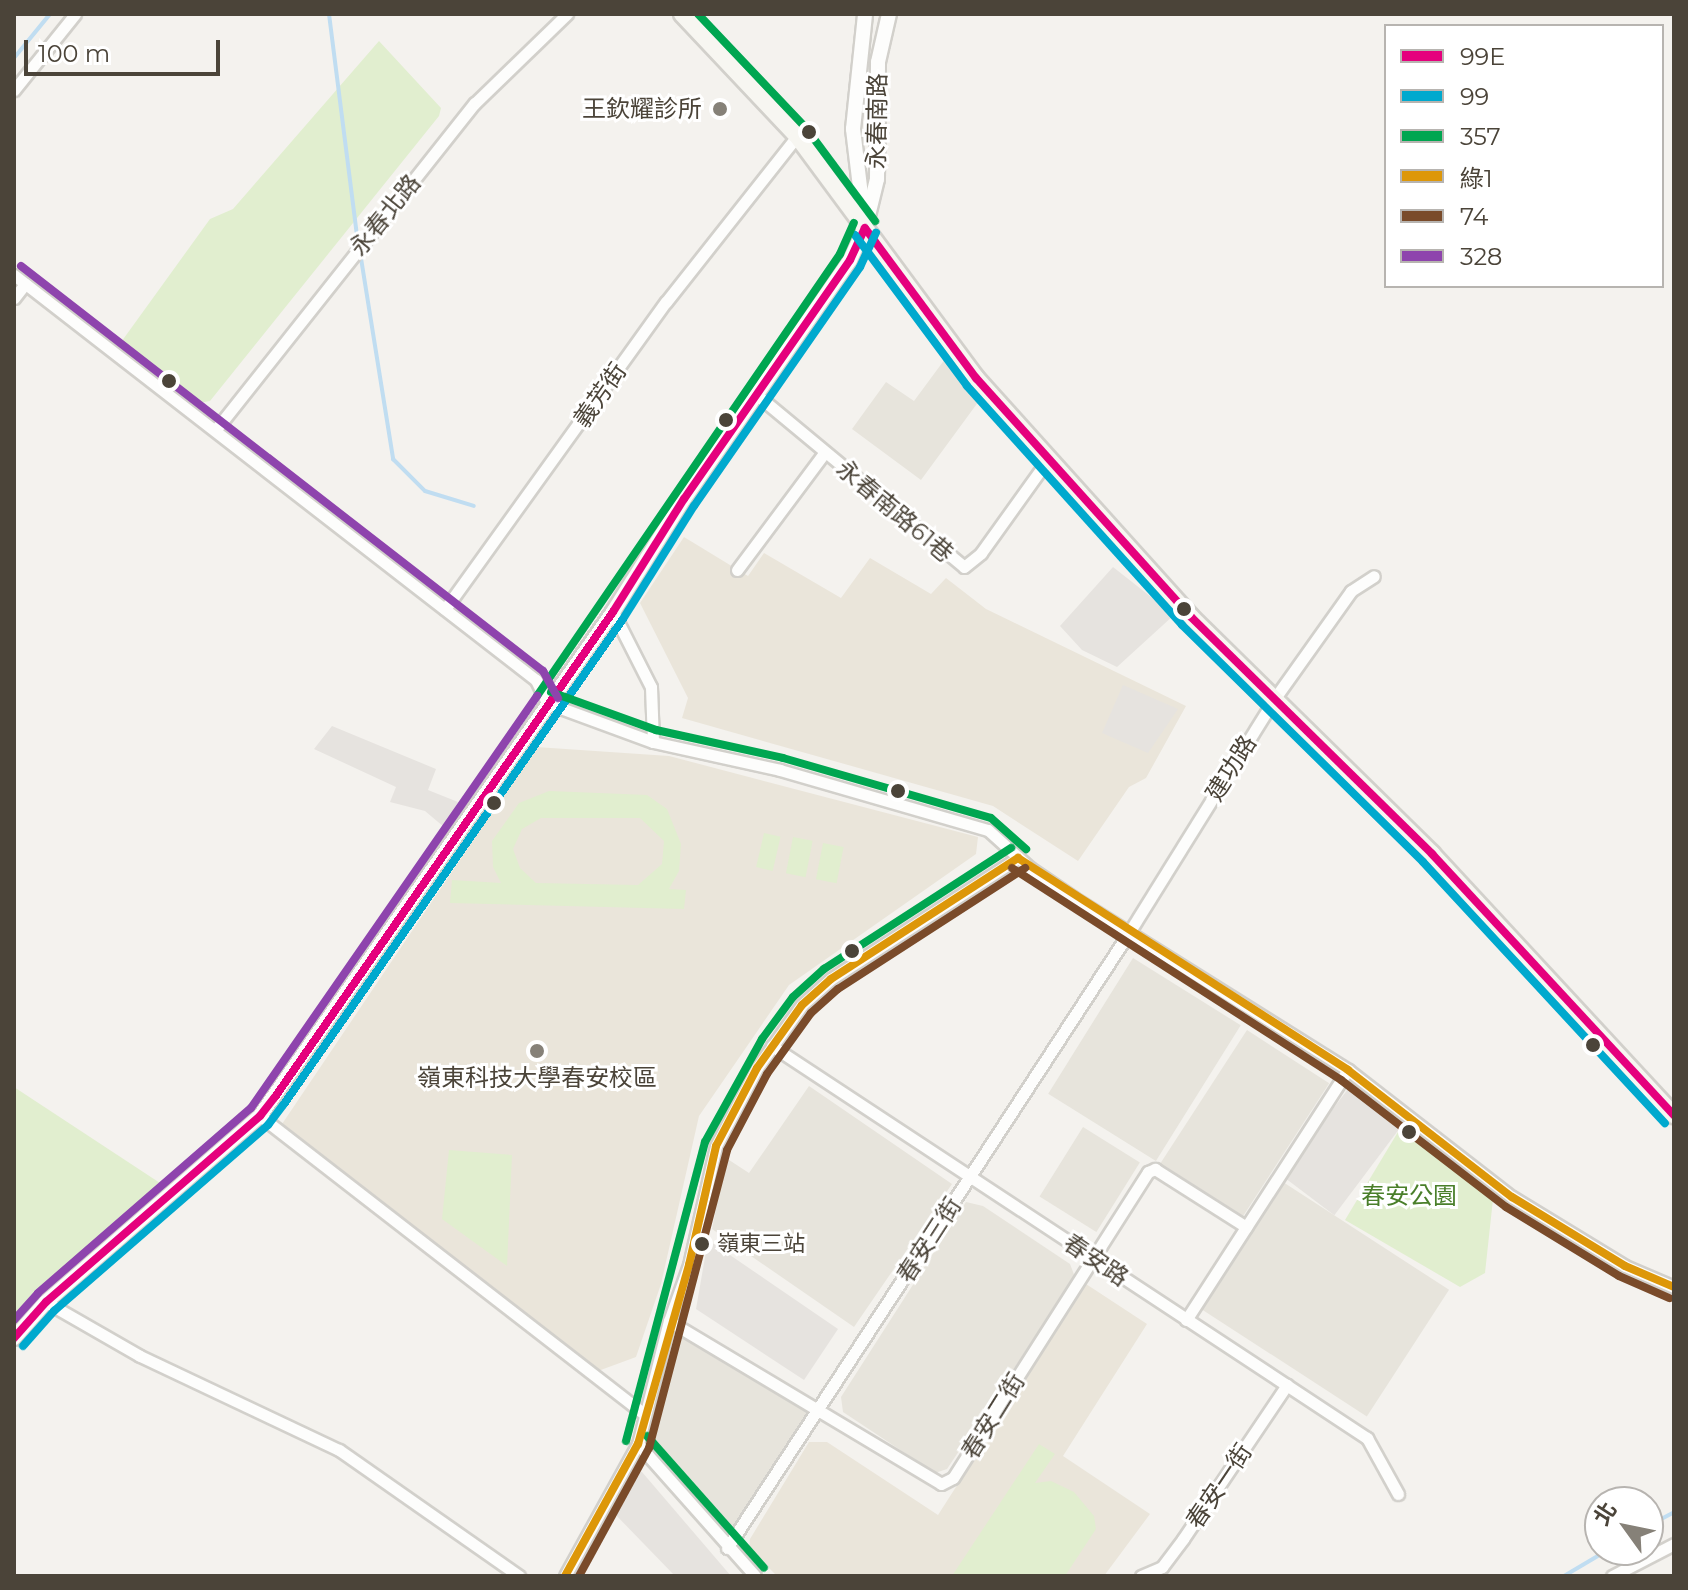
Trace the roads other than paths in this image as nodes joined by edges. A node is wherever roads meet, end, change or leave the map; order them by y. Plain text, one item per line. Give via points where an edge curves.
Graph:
1 (75, 14) edge
2 (567, 14) edge
3 (682, 14) edge
4 (865, 14) edge
5 (889, 14) edge
6 (14, 90) edge
7 (797, 136) junction
8 (865, 228) junction
9 (14, 275) edge
10 (25, 284) junction
11 (14, 298) edge
12 (757, 395) junction
13 (217, 428) junction
14 (825, 452) junction
15 (1049, 458) junction
16 (737, 570) dead end
17 (1374, 576) dead end
18 (445, 609) junction
19 (613, 612) junction
20 (1275, 698) junction
21 (547, 703) junction
22 (653, 742) junction
23 (1018, 858) junction
24 (1130, 931) junction
25 (772, 1046) junction
26 (1348, 1070) junction
27 (1674, 1115) edge
28 (260, 1116) junction
29 (970, 1177) junction
30 (1246, 1227) junction
31 (1093, 1258) junction
32 (1674, 1287) edge
33 (46, 1302) junction
34 (1186, 1320) junction
35 (669, 1321) junction
36 (14, 1338) edge
37 (1287, 1385) junction
38 (818, 1411) junction
39 (643, 1413) junction
40 (638, 1444) junction
41 (1398, 1494) dead end
42 (1674, 1544) edge
43 (727, 1548) junction
44 (519, 1576) edge
45 (565, 1576) edge
46 (755, 1576) edge
47 (1141, 1576) edge
48 (1612, 1576) edge

1 - 6 street
2 - 13 street, 永春北路 via 475,103
3 - 7 main road
4 - 8 street, 永春南路 via 853,129
5 - 8 street, 永春南路 via 878,62 877,179
7 - 8 main road
7 - 18 street, 義芳街 via 666,302
8 - 12 street, 永春南路 via 850,260
8 - 15 main road via 976,378
9 - 10 street
10 - 11 street
10 - 13 street
12 - 14 street, 永春南路61巷
12 - 19 street, 永春南路
13 - 18 street
14 - 15 street, 永春南路61巷 via 964,567 981,553
14 - 16 street
15 - 20 main road via 1191,617
17 - 20 street, 建功路 via 1351,591
18 - 21 street via 536,680
19 - 21 street, 永春南路
19 - 22 street via 651,687
20 - 24 street, 建功路
20 - 27 main road via 1432,854
21 - 22 street
21 - 28 street, 永春南路
22 - 23 street via 780,770 988,830
23 - 24 street
23 - 25 street via 831,979 802,1005
24 - 26 street
24 - 29 street, 春安三街
25 - 29 street, 春安路
25 - 35 street via 723,1126 689,1265
26 - 30 street
26 - 32 street via 1512,1197 1625,1266
28 - 33 street, 永春南路
28 - 39 street
29 - 31 street, 春安路
29 - 38 street, 春安三街
30 - 31 street, 春安二街 via 1155,1169
30 - 34 street
31 - 34 street, 春安路
31 - 38 street, 春安二街 via 953,1478 941,1484 930,1481
33 - 36 street, 永春南路
33 - 44 street via 127,1350 339,1450
34 - 37 street, 春安路
35 - 38 street, 春安二街
35 - 39 street
37 - 41 street, 春安路 via 1367,1438
37 - 47 street, 春安一街 via 1162,1567
38 - 43 street, 春安三街
39 - 40 street
40 - 43 street
40 - 45 street
42 - 48 street
43 - 46 street

